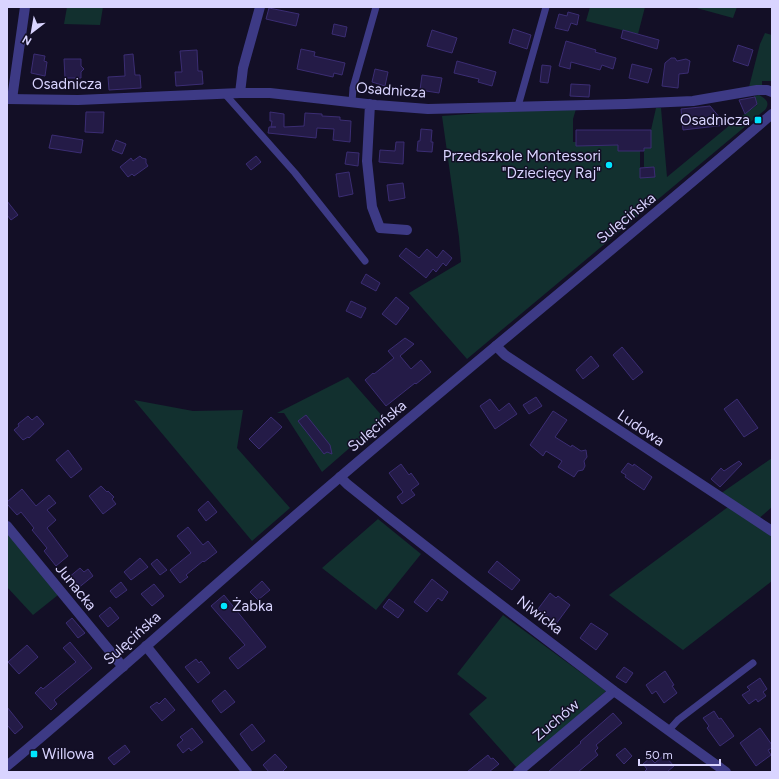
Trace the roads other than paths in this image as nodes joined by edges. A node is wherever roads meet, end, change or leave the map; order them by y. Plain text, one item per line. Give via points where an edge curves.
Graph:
1 (25, 7) edge
2 (260, 7) edge
3 (376, 7) edge
4 (546, 7) edge
5 (772, 92) edge
6 (240, 93) junction
7 (224, 94) junction
8 (9, 99) edge
9 (352, 102) junction
10 (370, 104) junction
11 (518, 106) junction
12 (772, 114) edge
13 (407, 230) dead end
14 (365, 261) dead end
15 (496, 346) junction
16 (340, 477) junction
17 (7, 526) edge
18 (772, 531) edge
19 (146, 646) junction
20 (754, 664) dead end
21 (122, 667) junction
22 (614, 691) junction
23 (669, 730) junction
24 (7, 766) edge
25 (246, 772) edge
26 (518, 772) edge
27 (726, 772) edge

1 - 8 street
2 - 6 street via 243,68
3 - 9 lane via 353,88
4 - 11 lane
5 - 11 street, Osadnicza via 758,90 693,101
6 - 7 street, Osadnicza
6 - 9 street, Osadnicza via 270,93
7 - 8 street, Osadnicza via 78,100
7 - 14 lane via 295,173
9 - 10 street, Osadnicza
10 - 11 street, Osadnicza via 428,108
10 - 13 street via 367,161 372,207 380,228
12 - 15 street, Sulęcińska
15 - 16 street, Sulęcińska
15 - 18 street, Ludowa via 505,355
16 - 19 street, Sulęcińska
16 - 22 street, Niwicka via 388,518
17 - 21 street, Junacka
19 - 21 street, Sulęcińska
19 - 25 street
20 - 23 lane via 678,720
21 - 24 street, Sulęcińska
22 - 23 street, Niwicka
22 - 26 street, Zuchów
23 - 27 street, Niwicka

